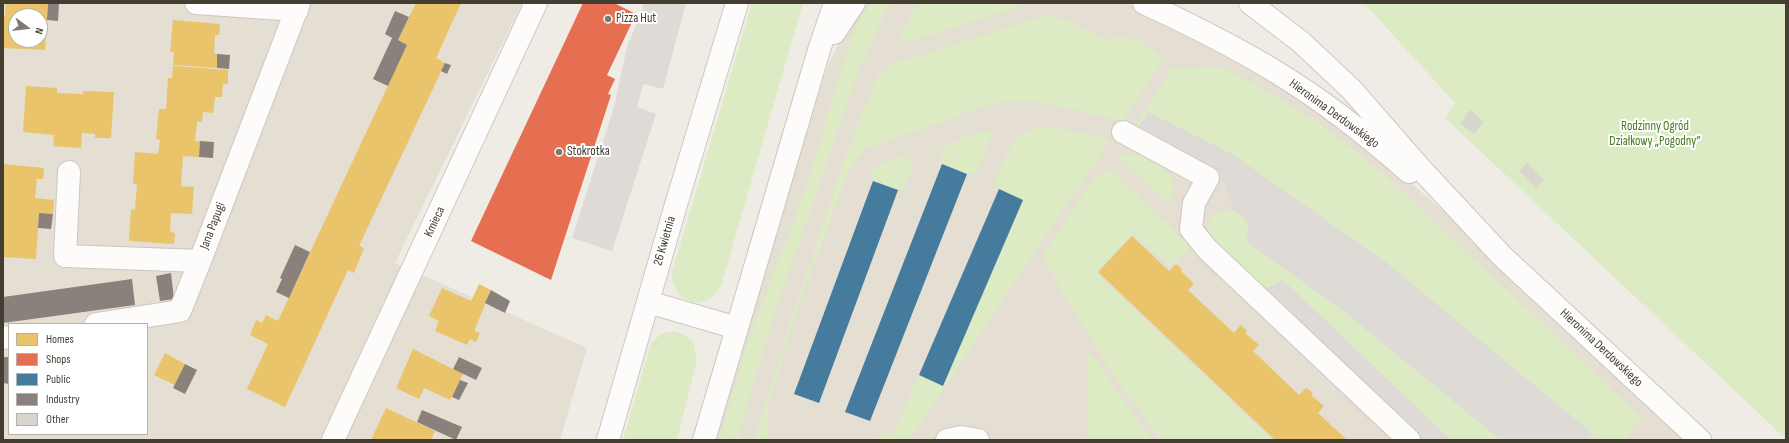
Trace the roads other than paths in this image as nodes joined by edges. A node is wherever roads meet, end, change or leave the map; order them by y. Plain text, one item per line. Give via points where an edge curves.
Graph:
1 (196, 3) edge
2 (536, 3) edge
3 (730, 3) edge
4 (737, 3) edge
5 (835, 3) edge
6 (854, 3) edge
7 (1144, 3) edge
8 (1250, 3) edge
9 (298, 7) edge
10 (724, 43) junction
11 (814, 67) junction
12 (1123, 132) dead end
13 (69, 172) dead end
14 (1502, 256) junction
15 (200, 261) junction
16 (648, 302) junction
17 (102, 323) edge
18 (737, 328) junction
19 (1698, 439) edge
20 (333, 440) edge
21 (608, 440) edge
22 (704, 440) edge
23 (947, 440) edge
24 (978, 440) edge
25 (1409, 440) edge

1 - 9 street, Jana Papugi
2 - 20 street, Kmieca
3 - 10 street, 26 Kwietnia
4 - 10 street, 26 Kwietnia
5 - 11 street
6 - 11 street
7 - 14 street, Hieronima Derdowskiego via 1232,47 1319,100 1356,126
8 - 14 street, Hieronima Derdowskiego via 1301,42 1352,90
9 - 15 street, Jana Papugi
10 - 16 street, 26 Kwietnia
11 - 18 street
12 - 25 street via 1208,178 1194,203 1191,229 1207,250
13 - 15 street, Jana Papugi via 65,256
14 - 19 street, Hieronima Derdowskiego
15 - 17 street via 180,311
16 - 18 street
16 - 21 street, 26 Kwietnia
18 - 22 street
23 - 24 street via 961,436

